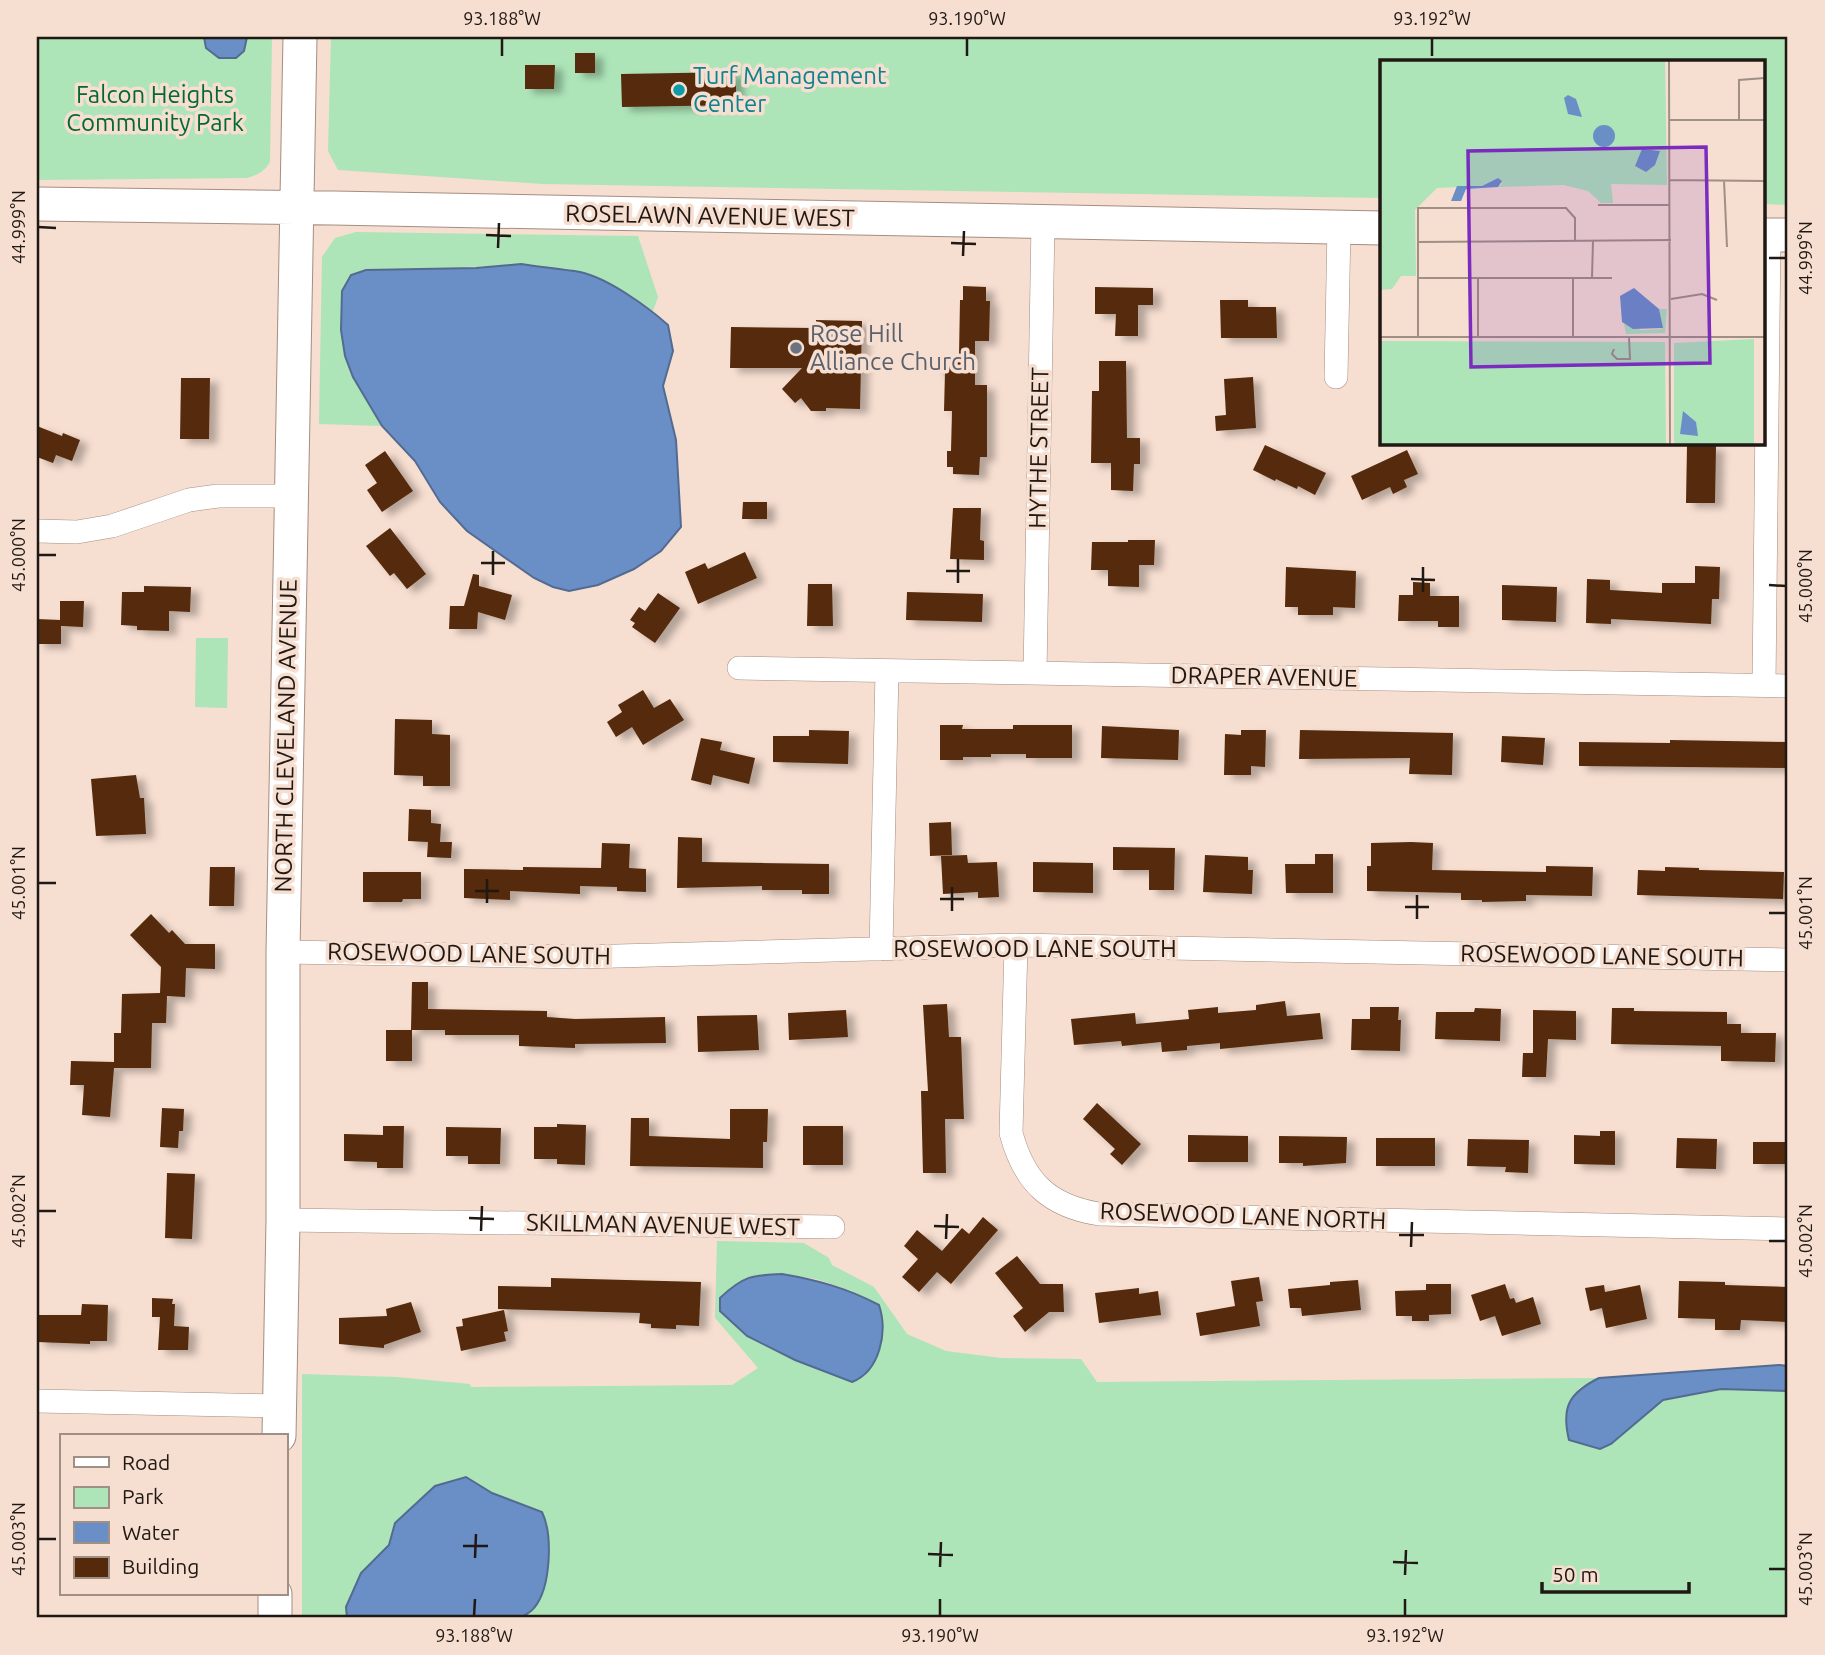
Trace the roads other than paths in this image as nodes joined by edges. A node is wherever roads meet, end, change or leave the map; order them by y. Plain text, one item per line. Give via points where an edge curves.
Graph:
1 (300, 37) edge
2 (37, 204) edge
3 (296, 207) junction
4 (1043, 223) junction
5 (1339, 228) junction
6 (1380, 228) edge
7 (1774, 235) edge
8 (1336, 377) dead end
9 (290, 496) junction
10 (37, 531) edge
11 (739, 668) dead end
12 (887, 671) junction
13 (1035, 673) junction
14 (1764, 685) junction
15 (1788, 686) edge
16 (1016, 945) junction
17 (881, 949) junction
18 (283, 952) junction
19 (1788, 960) edge
20 (283, 1220) junction
21 (833, 1227) dead end
22 (1788, 1229) edge
23 (37, 1402) edge
24 (279, 1421) edge
25 (275, 1596) edge
26 (275, 1618) edge

1 - 3 main road, NORTH CLEVELAND AVENUE
2 - 3 main road, ROSELAWN AVENUE WEST
3 - 4 main road, ROSELAWN AVENUE WEST
3 - 9 main road, NORTH CLEVELAND AVENUE
4 - 5 main road, ROSELAWN AVENUE WEST
4 - 13 street, HYTHE STREET
5 - 6 main road, ROSELAWN AVENUE WEST
5 - 8 street
7 - 14 street
9 - 10 street via 189,500 112,526 77,532
9 - 18 main road, NORTH CLEVELAND AVENUE
11 - 12 street, DRAPER AVENUE
12 - 13 street, DRAPER AVENUE
12 - 17 street
13 - 14 street, DRAPER AVENUE
14 - 15 street, DRAPER AVENUE
16 - 17 street, ROSEWOOD LANE SOUTH
16 - 19 street, ROSEWOOD LANE SOUTH
16 - 22 street, ROSEWOOD LANE NORTH via 1012,1133 1027,1173 1058,1202 1078,1210
17 - 18 street, ROSEWOOD LANE SOUTH via 581,957
18 - 20 main road, NORTH CLEVELAND AVENUE
20 - 21 street, SKILLMAN AVENUE WEST
20 - 24 main road, NORTH CLEVELAND AVENUE
23 - 24 street
25 - 26 main road

